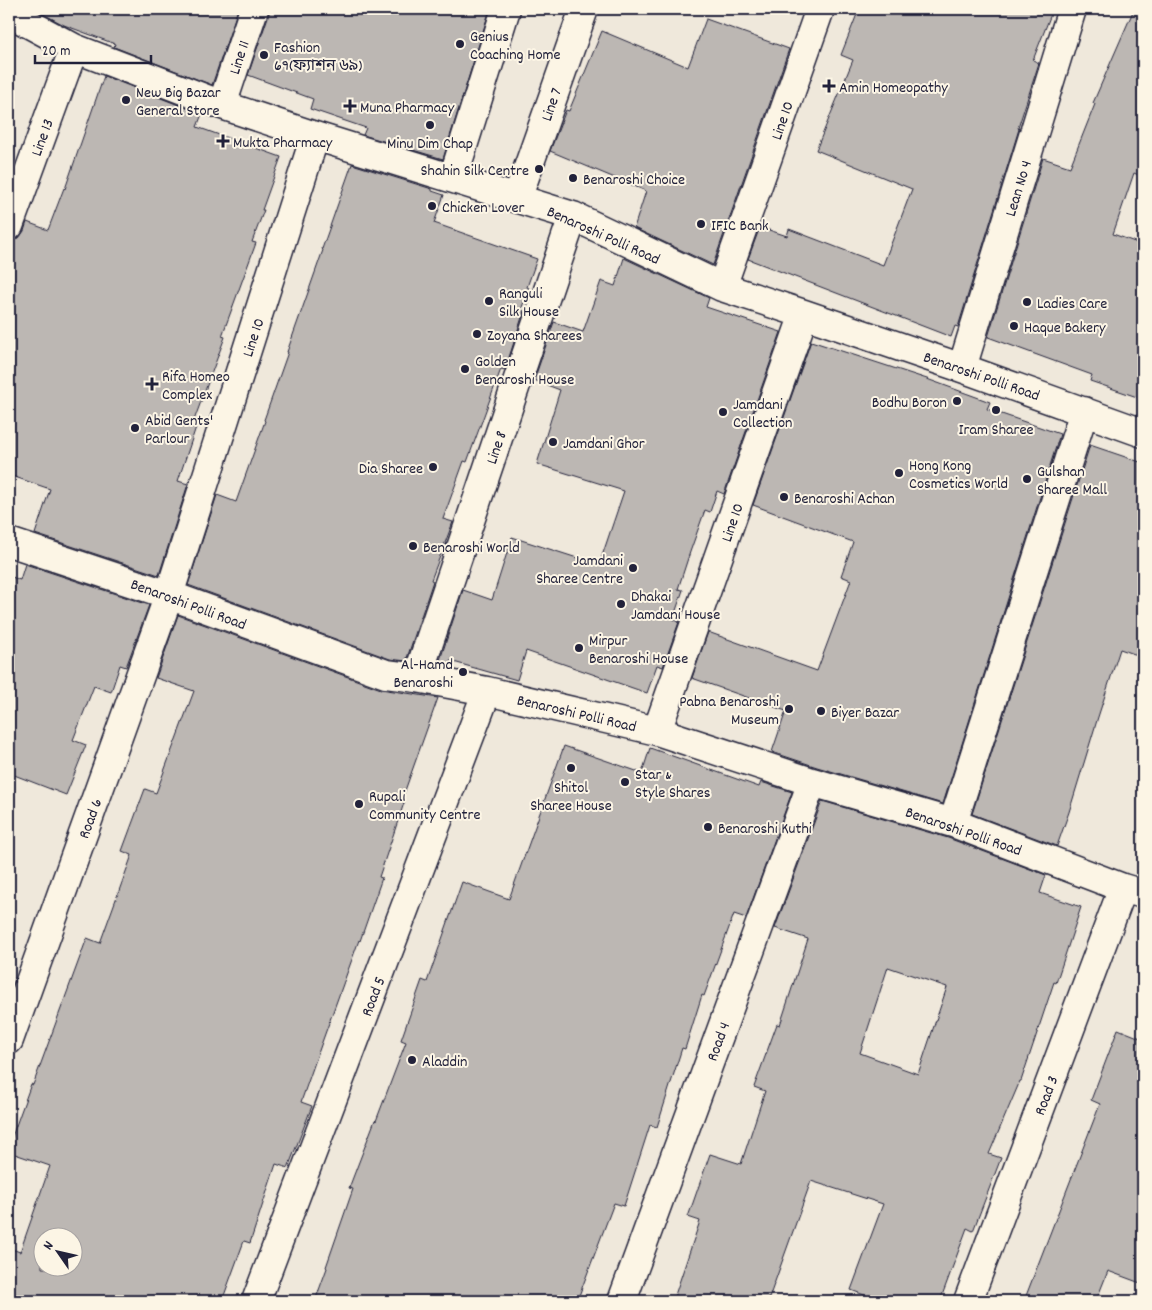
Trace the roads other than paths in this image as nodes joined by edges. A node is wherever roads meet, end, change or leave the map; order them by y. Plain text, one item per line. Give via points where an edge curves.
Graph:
1 (254, 9) edge
2 (506, 9) edge
3 (584, 9) edge
4 (820, 9) edge
5 (1072, 9) edge
6 (9, 13) edge
7 (74, 48) junction
8 (222, 105) junction
9 (316, 136) junction
10 (453, 178) junction
11 (517, 198) junction
12 (573, 216) junction
13 (9, 226) edge
14 (722, 288) junction
15 (804, 314) junction
16 (962, 368) junction
17 (1084, 411) junction
18 (1143, 433) edge
19 (9, 542) edge
20 (169, 595) junction
21 (416, 678) junction
22 (487, 691) junction
23 (657, 731) junction
24 (812, 782) junction
25 (953, 823) junction
26 (1133, 891) edge
27 (9, 1040) edge
28 (256, 1301) edge
29 (622, 1301) edge
30 (968, 1301) edge

1 - 8 street, Line 11
2 - 10 street
3 - 11 street, Line 7
4 - 14 street, Line 10
5 - 16 street, Lean No 4
6 - 7 street, Benaroshi Polli Road
7 - 8 street, Benaroshi Polli Road
7 - 13 street, Line 13
8 - 9 street, Benaroshi Polli Road
9 - 10 street, Benaroshi Polli Road
9 - 20 street, Line 10
10 - 11 street, Benaroshi Polli Road
11 - 12 street, Benaroshi Polli Road
12 - 14 street, Benaroshi Polli Road
12 - 21 street, Line 8
14 - 15 street, Benaroshi Polli Road
15 - 16 street, Benaroshi Polli Road
15 - 23 street, Line 10
16 - 17 street, Benaroshi Polli Road
17 - 18 street, Benaroshi Polli Road
17 - 25 street
19 - 20 street, Benaroshi Polli Road
20 - 21 street, Benaroshi Polli Road via 386,674
20 - 27 street, Road 6
21 - 22 street, Benaroshi Polli Road
22 - 23 street, Benaroshi Polli Road
22 - 28 street, Road 5
23 - 24 street, Benaroshi Polli Road
24 - 25 street, Benaroshi Polli Road
24 - 29 street, Road 4
25 - 26 street, Benaroshi Polli Road
26 - 30 street, Road 3

